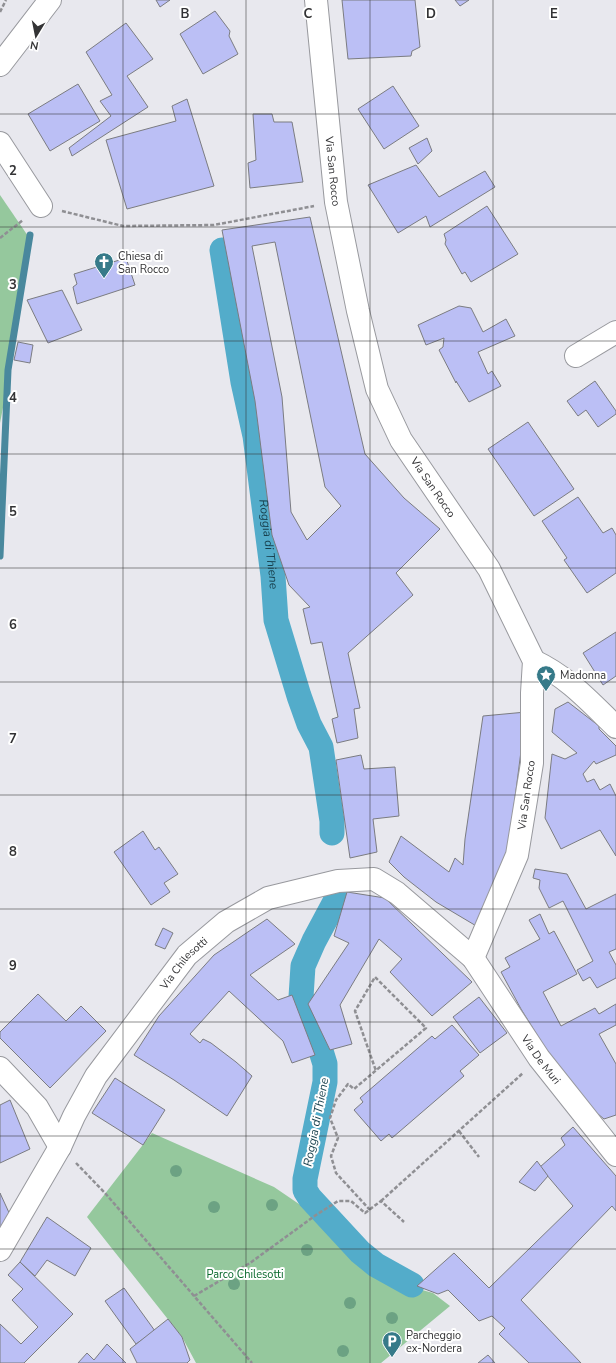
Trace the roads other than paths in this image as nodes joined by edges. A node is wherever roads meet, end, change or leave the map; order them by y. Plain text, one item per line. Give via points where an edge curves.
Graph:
1 (50, 0) edge
2 (316, 0) edge
3 (0, 66) edge
4 (0, 143) edge
5 (41, 206) road end
6 (616, 332) edge
7 (576, 356) dead end
8 (534, 661) junction
9 (616, 727) edge
10 (473, 958) junction
11 (0, 1068) edge
12 (60, 1147) junction
13 (616, 1155) edge
14 (0, 1250) edge

1 - 3 street
2 - 8 street, Via San Rocco via 336,202 377,389 400,440 489,569
4 - 5 street
6 - 7 street
8 - 9 street via 573,685
8 - 10 street, Via San Rocco via 532,763 518,855
10 - 12 street, Via Chilesotti via 397,893 374,879 338,880 268,898 226,922 187,955 96,1076
10 - 13 street, Via De Muri via 540,1058
11 - 12 street via 37,1107
12 - 14 street, Via Chilesotti

